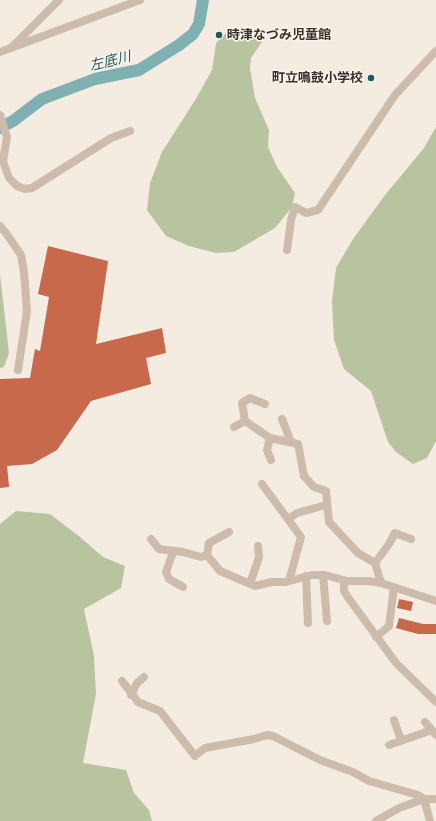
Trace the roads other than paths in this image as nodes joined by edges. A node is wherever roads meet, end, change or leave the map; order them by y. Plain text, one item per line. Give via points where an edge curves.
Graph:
1 (59, 0) edge
2 (140, 0) edge
3 (10, 49) junction
4 (436, 51) edge
5 (0, 53) edge
6 (0, 117) edge
7 (130, 131) dead end
8 (0, 226) edge
9 (287, 250) dead end
10 (18, 370) dead end
11 (265, 404) dead end
12 (282, 419) dead end
13 (246, 421) junction
14 (234, 427) dead end
15 (270, 438) junction
16 (291, 442) junction
17 (271, 460) dead end
18 (262, 484) dead end
19 (326, 505) junction
20 (288, 519) junction
21 (229, 532) dead end
22 (151, 539) dead end
23 (411, 539) dead end
24 (258, 546) dead end
25 (173, 552) junction
26 (207, 555) junction
27 (375, 563) junction
28 (323, 575) junction
29 (306, 576) junction
30 (344, 580) junction
31 (289, 581) junction
32 (381, 583) junction
33 (250, 584) junction
34 (183, 587) dead end
35 (394, 587) junction
36 (436, 601) edge
37 (327, 621) dead end
38 (308, 623) dead end
39 (376, 636) junction
40 (144, 677) dead end
41 (122, 681) dead end
42 (131, 695) junction
43 (436, 702) edge
44 (394, 720) dead end
45 (425, 722) dead end
46 (434, 733) edge
47 (402, 740) junction
48 (389, 745) dead end
49 (424, 799) junction
50 (436, 799) edge
51 (376, 821) edge
52 (430, 821) edge

1 - 3 street
2 - 3 street
3 - 5 street
4 - 9 street via 395,95 318,210 306,213 295,207
6 - 7 street via 7,137 3,161 9,178 16,186 25,189 32,188 112,138
8 - 10 street via 21,254 24,272 27,311
11 - 13 street via 250,398 242,403
12 - 16 street
13 - 14 street
13 - 15 street
15 - 16 street
15 - 17 street via 267,450
16 - 19 street via 298,444 304,476 314,486 326,491
18 - 20 street
19 - 20 street via 297,513
19 - 27 street via 329,522 336,532 358,553
20 - 31 street via 302,537
21 - 26 street via 210,543
22 - 25 street via 159,549
23 - 27 street via 395,533
24 - 33 street via 260,557
25 - 26 street via 201,557
25 - 34 street via 166,572 169,579
26 - 33 street via 220,571
27 - 32 street
28 - 29 street
28 - 30 street
28 - 37 street
29 - 31 street
29 - 38 street
30 - 32 street
30 - 39 street via 344,591
31 - 33 street via 255,586
32 - 35 street
35 - 36 street
35 - 39 street via 389,626
39 - 43 street via 396,663
40 - 42 street via 137,683
41 - 42 street
42 - 49 street via 138,702 160,711 195,756 205,748 267,735 273,736 368,781 404,790
44 - 47 street
45 - 46 street
46 - 47 street
47 - 48 street
49 - 50 street
49 - 51 street via 399,808
49 - 52 street

